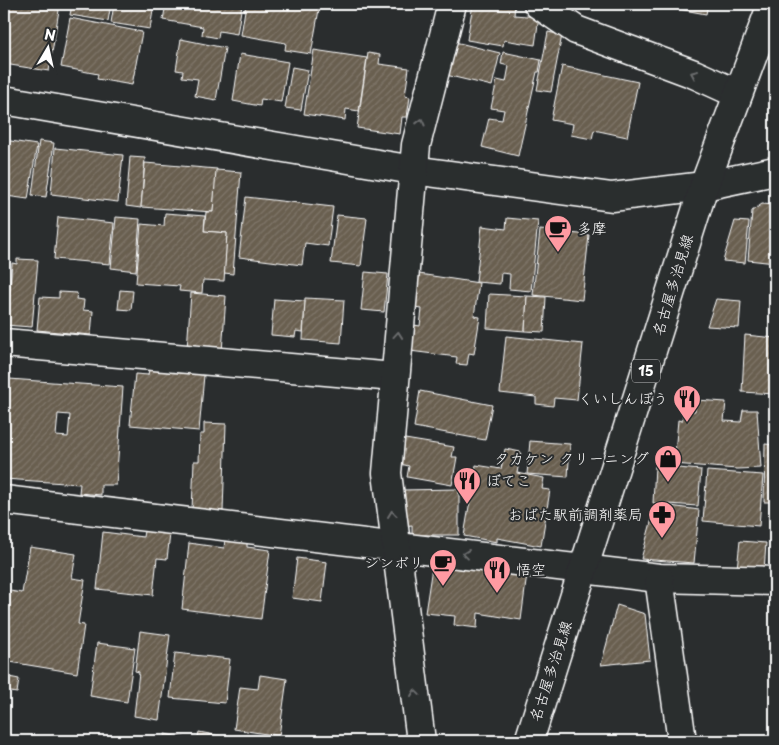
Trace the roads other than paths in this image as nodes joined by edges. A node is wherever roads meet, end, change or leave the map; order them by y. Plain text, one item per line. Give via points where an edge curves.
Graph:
1 (452, 4) edge
2 (538, 4) edge
3 (772, 4) edge
4 (738, 94) junction
5 (4, 100) edge
6 (413, 170) junction
7 (775, 171) edge
8 (704, 186) junction
9 (4, 343) edge
10 (394, 377) junction
11 (4, 500) edge
12 (395, 545) junction
13 (584, 568) junction
14 (659, 578) junction
15 (775, 581) edge
16 (421, 741) edge
17 (529, 741) edge
18 (682, 741) edge

6 -> 1 street via 416,145
4 -> 2 street via 576,30
3 - 4 street, 名古屋多治見線 / 15
4 - 8 street, 名古屋多治見線 / 15
5 - 6 street
6 - 8 street via 612,197
10 -> 6 street
7 - 8 street
8 - 13 street, 名古屋多治見線 / 15
9 - 10 street
12 -> 10 street via 387,473
11 - 12 street
13 -> 12 street
16 -> 12 street
13 - 14 street
13 - 17 street, 名古屋多治見線 / 15
14 - 15 street
14 - 18 street

